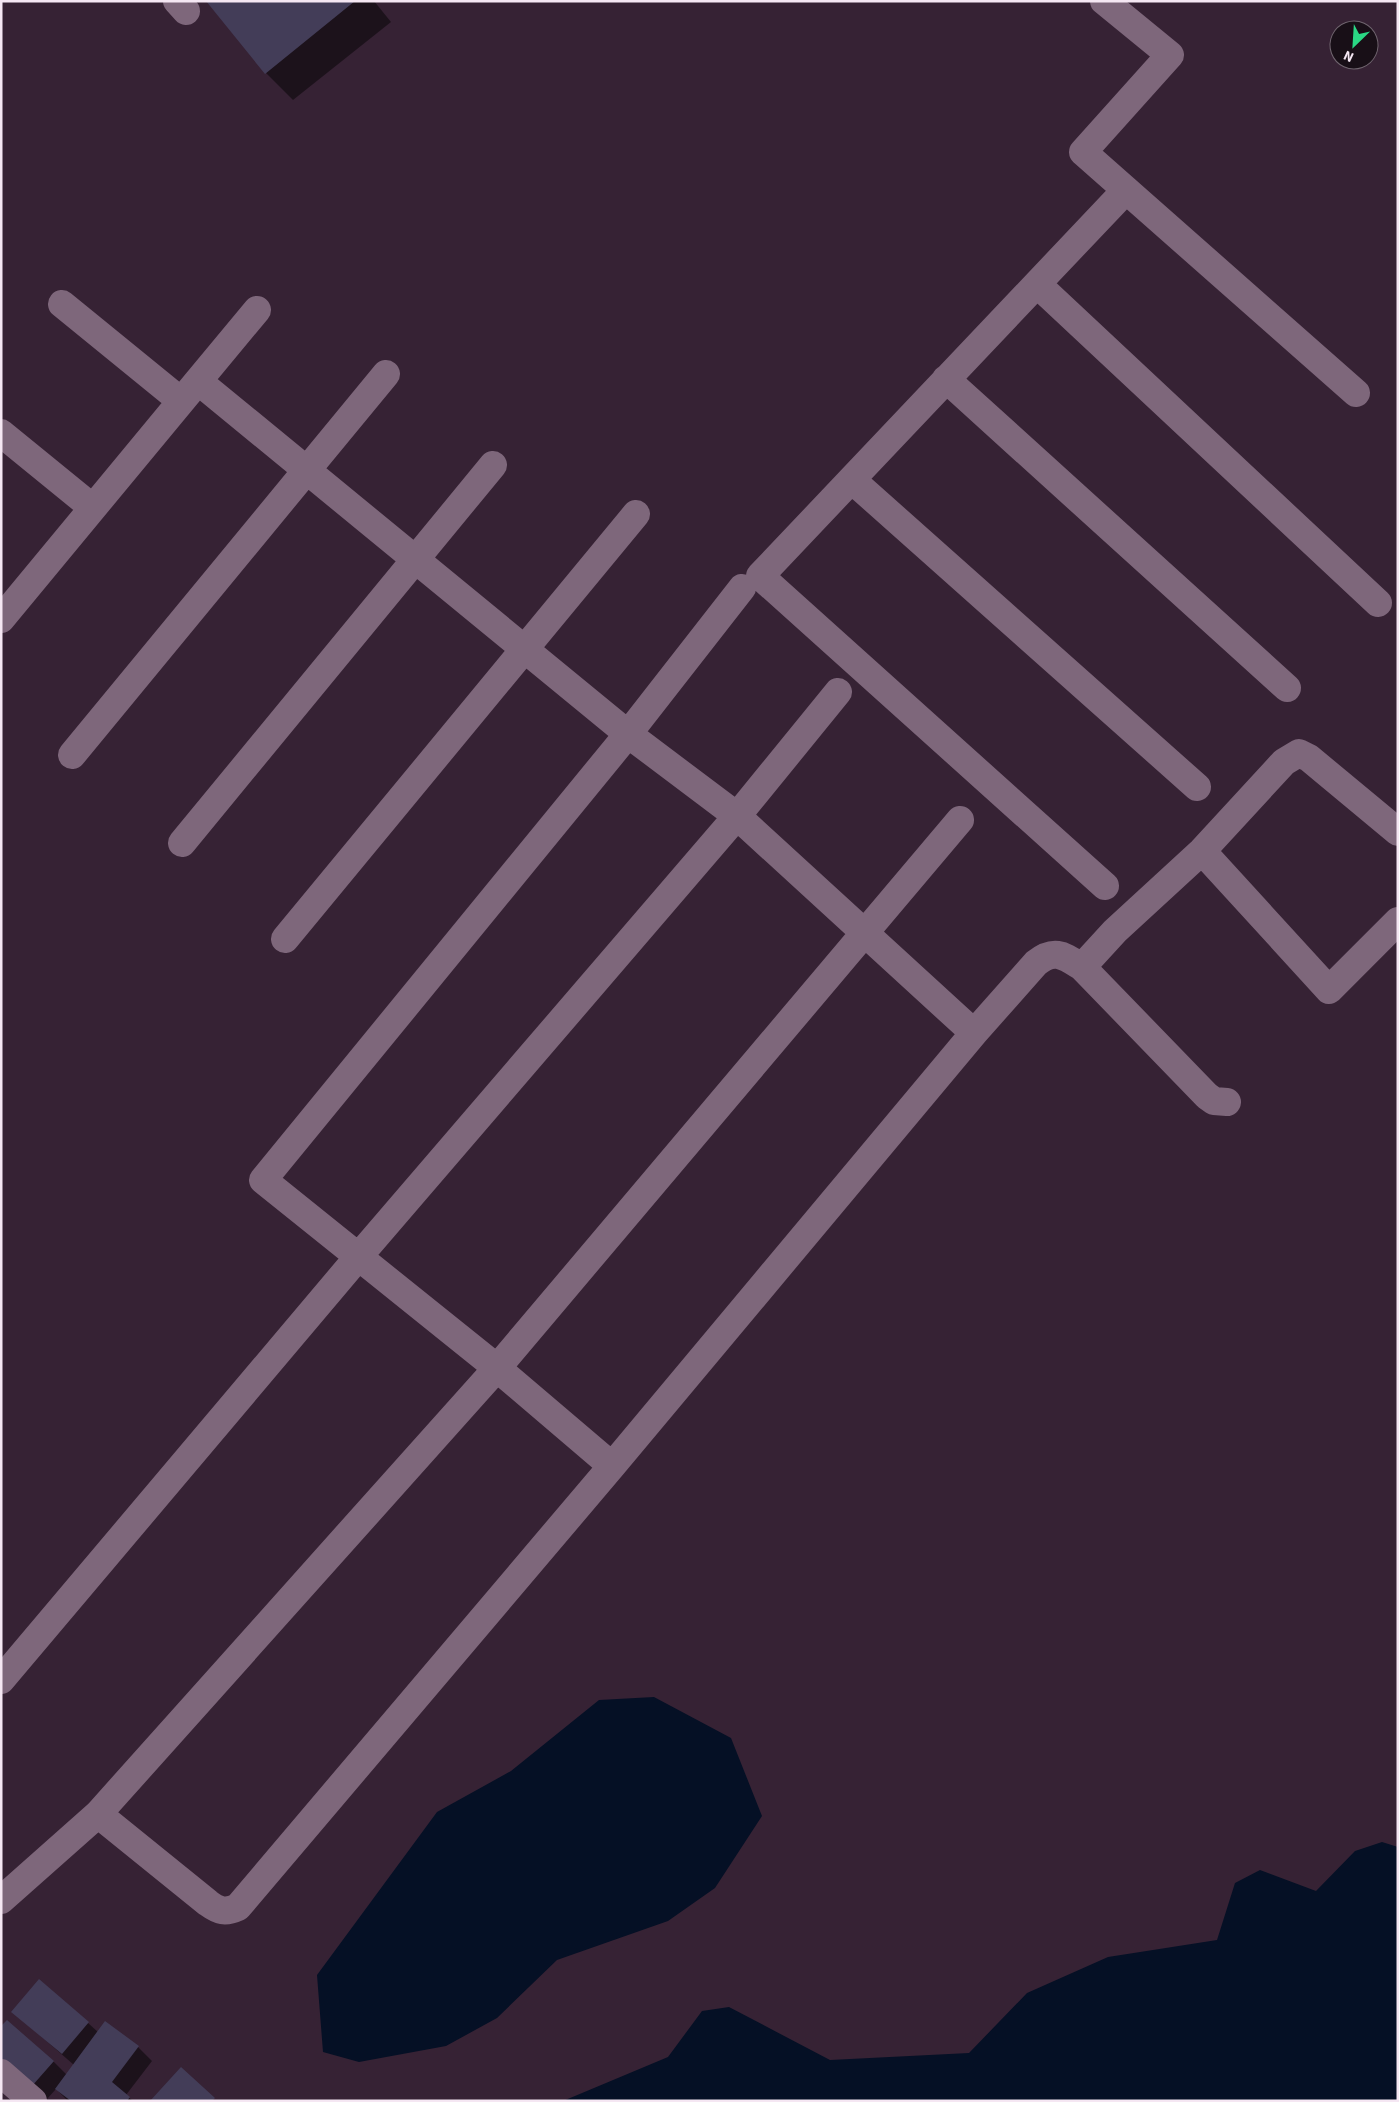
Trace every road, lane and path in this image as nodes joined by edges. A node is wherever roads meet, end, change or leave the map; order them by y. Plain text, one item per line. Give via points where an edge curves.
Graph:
1 (1104, 1) edge
2 (1126, 190) junction
3 (1037, 284) junction
4 (62, 304) dead end
5 (257, 310) dead end
6 (386, 374) dead end
7 (946, 379) junction
8 (190, 391) junction
9 (1356, 393) dead end
10 (1, 433) edge
11 (493, 465) dead end
12 (306, 470) junction
13 (852, 480) junction
14 (93, 508) junction
15 (636, 514) dead end
16 (416, 559) junction
17 (742, 588) dead end
18 (1378, 603) dead end
19 (3, 615) edge
20 (525, 648) junction
21 (1287, 688) dead end
22 (838, 692) dead end
23 (628, 734) junction
24 (72, 755) dead end
25 (1197, 787) dead end
26 (736, 816) junction
27 (960, 820) dead end
28 (1398, 832) edge
29 (182, 843) dead end
30 (1202, 852) junction
31 (1105, 886) dead end
32 (1398, 921) edge
33 (864, 933) junction
34 (286, 939) dead end
35 (1082, 967) junction
36 (974, 1033) junction
37 (1228, 1102) dead end
38 (359, 1256) junction
39 (498, 1368) junction
40 (612, 1466) junction
41 (1, 1680) edge
42 (98, 1814) junction
43 (1, 1900) edge
44 (1, 2073) edge
45 (33, 2101) edge

1 - 2 street via 1170,55 1082,152
2 - 3 street
2 - 9 street
3 - 7 street
3 - 18 street
4 - 8 street
5 - 8 street
6 - 12 street
7 - 13 street
7 - 21 street
8 - 12 street
8 - 14 street
10 - 14 street
11 - 16 street
12 - 16 street
12 - 24 street
13 - 25 street
13 - 31 street via 760,576
14 - 19 street
15 - 20 street
16 - 20 street
16 - 29 street
17 - 23 street
20 - 23 street
20 - 34 street
22 - 26 street
23 - 26 street
23 - 38 street via 263,1180
26 - 33 street
26 - 38 street
27 - 33 street
28 - 30 street via 1299,753 1284,762
30 - 32 street via 1329,990
30 - 35 street via 1115,931
33 - 36 street
33 - 39 street
35 - 36 street via 1062,955 1044,956
35 - 37 street via 1207,1096 1214,1101
36 - 40 street
38 - 39 street
38 - 41 street
39 - 40 street
39 - 42 street
40 - 42 street via 238,1907 229,1912 208,1903
42 - 43 street
44 - 45 street

